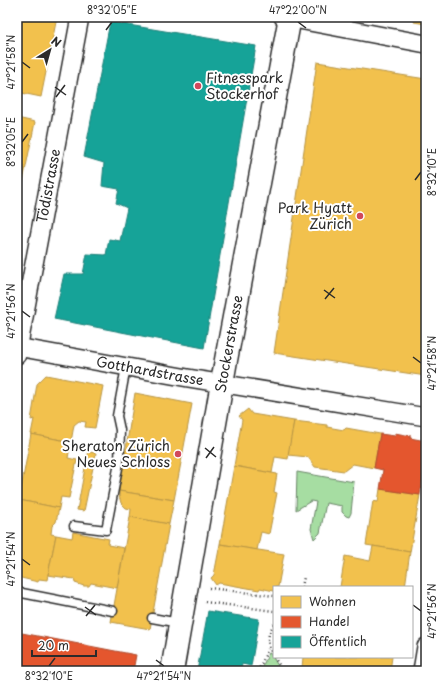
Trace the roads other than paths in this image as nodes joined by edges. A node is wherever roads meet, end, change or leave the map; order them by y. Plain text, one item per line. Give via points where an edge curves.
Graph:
1 (80, 17) edge
2 (288, 17) edge
3 (426, 44) edge
4 (18, 350) edge
5 (126, 366) junction
6 (222, 383) junction
7 (426, 416) edge
8 (74, 526) dead end
9 (17, 592) edge
10 (113, 611) dead end
11 (152, 618) dead end
12 (180, 624) junction
13 (426, 647) edge
14 (172, 671) edge
15 (422, 671) edge

1 - 4 street, Tödistrasse
2 - 3 street
2 - 6 street, Stockerstrasse
4 - 5 street, Gotthardstrasse
5 - 6 street, Gotthardstrasse
5 - 8 lane via 117,416 120,430 119,463 106,530
6 - 7 street, Gotthardstrasse
6 - 12 street, Stockerstrasse
9 - 10 lane
11 - 12 lane
12 - 14 street, Stockerstrasse
13 - 15 street

